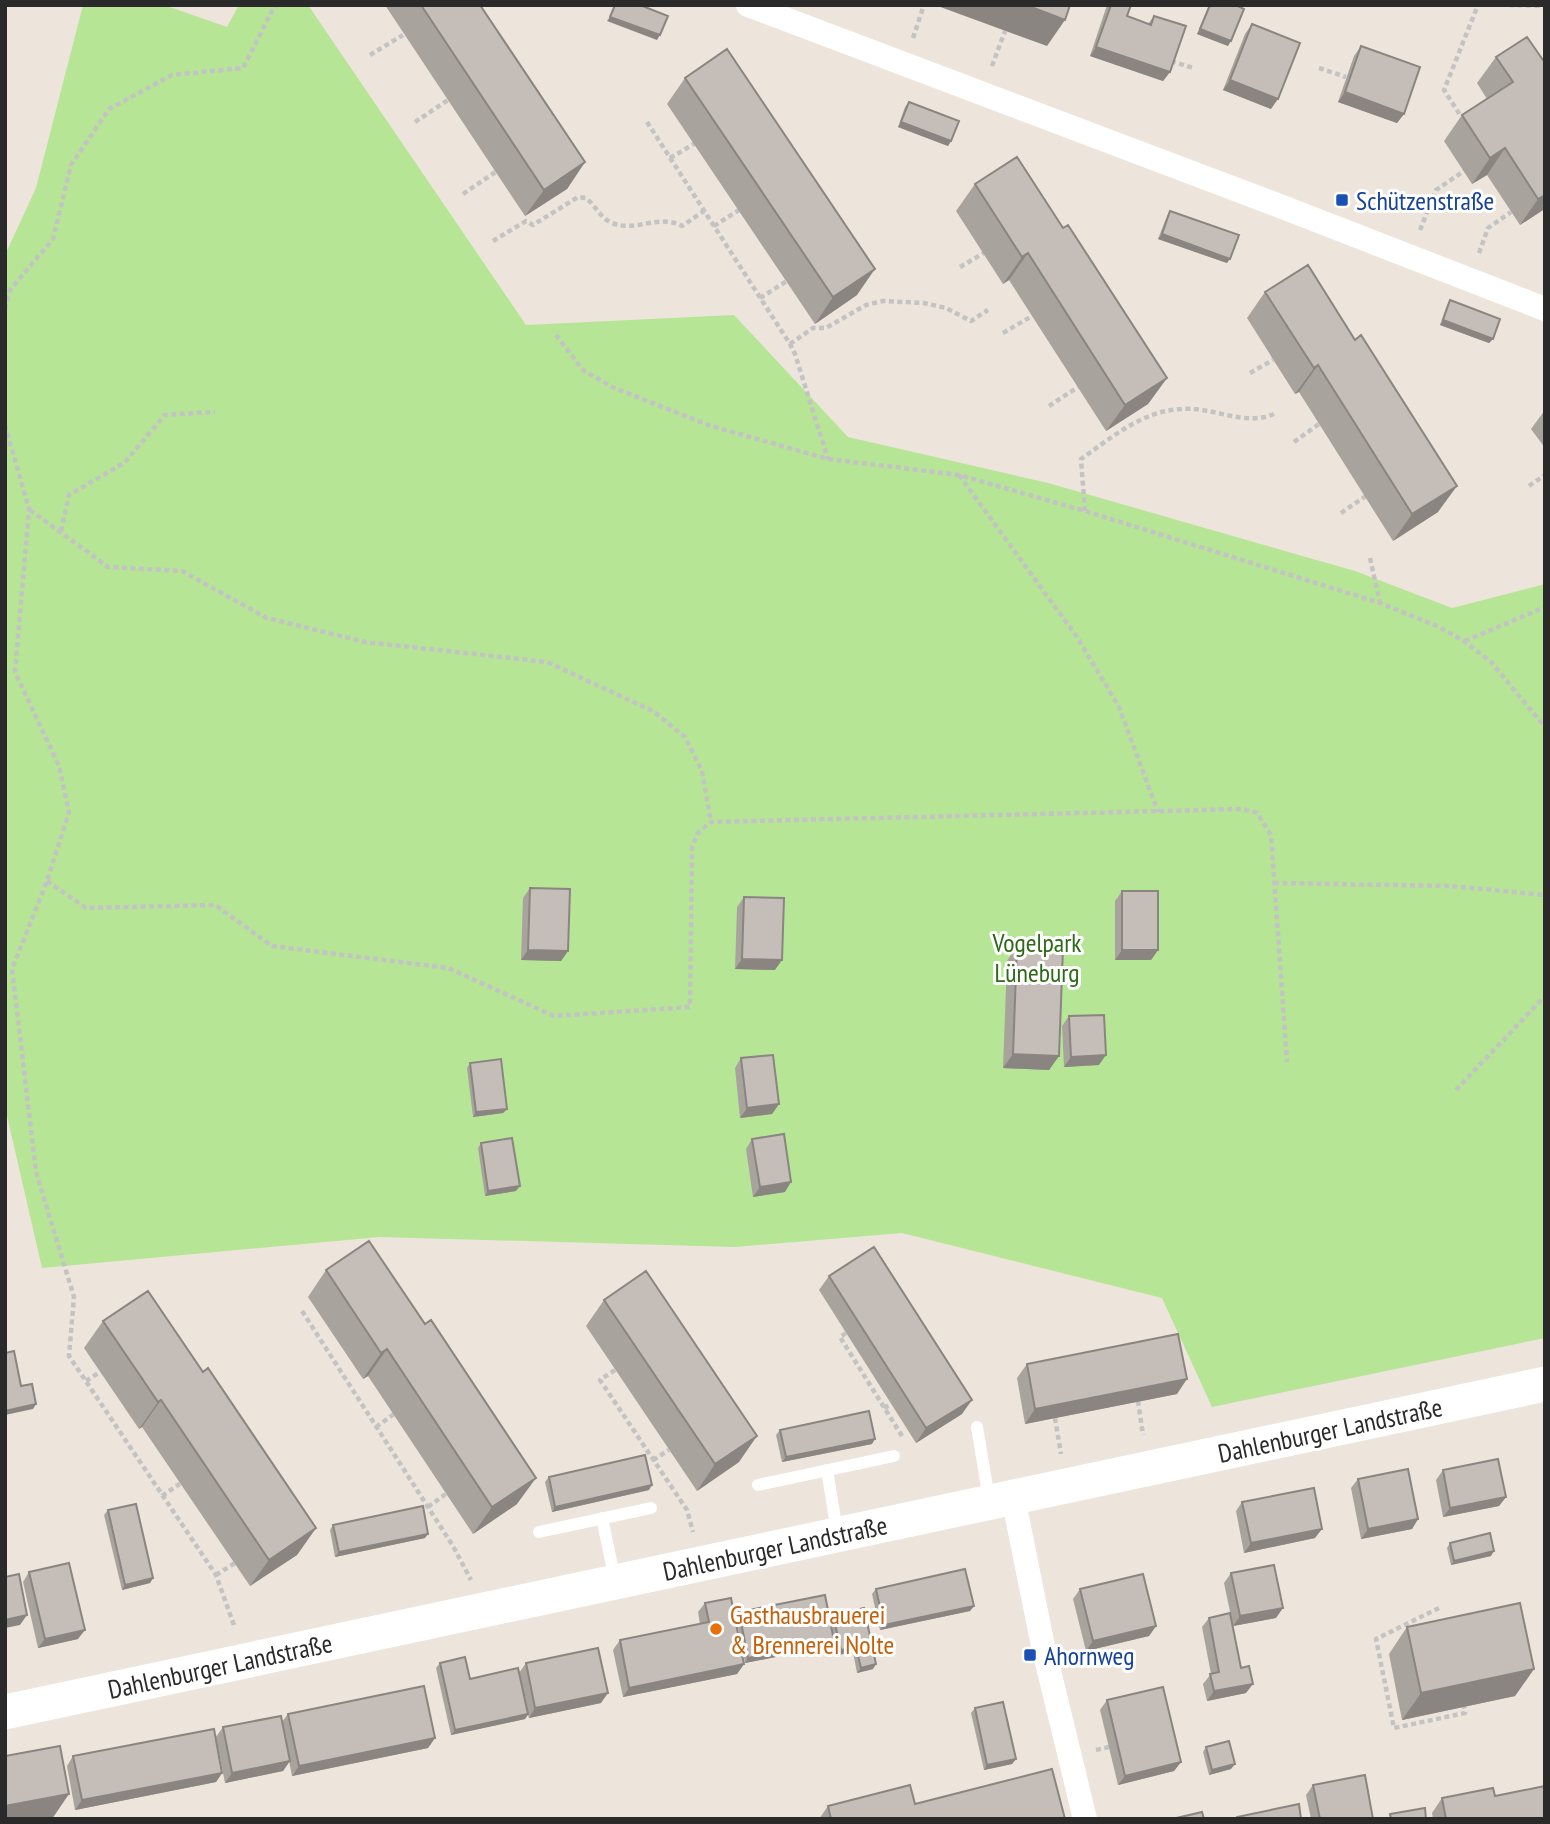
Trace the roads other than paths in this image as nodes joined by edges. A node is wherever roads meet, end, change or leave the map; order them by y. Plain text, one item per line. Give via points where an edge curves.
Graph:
1 (748, 5) edge
2 (1545, 309) edge
3 (1545, 1384) edge
4 (977, 1427) dead end
5 (894, 1456) dead end
6 (827, 1470) junction
7 (758, 1485) dead end
8 (1001, 1500) junction
9 (651, 1508) dead end
10 (602, 1518) junction
11 (539, 1532) dead end
12 (838, 1535) junction
13 (615, 1582) junction
14 (5, 1712) edge
15 (1085, 1819) edge

1 - 2 street
3 - 8 main road, Dahlenburger Landstraße
4 - 8 lane
5 - 6 lane
6 - 7 lane
6 - 12 lane
8 - 12 main road, Dahlenburger Landstraße
8 - 15 street
9 - 10 lane
10 - 11 lane
10 - 13 lane
12 - 13 main road, Dahlenburger Landstraße
13 - 14 main road, Dahlenburger Landstraße

